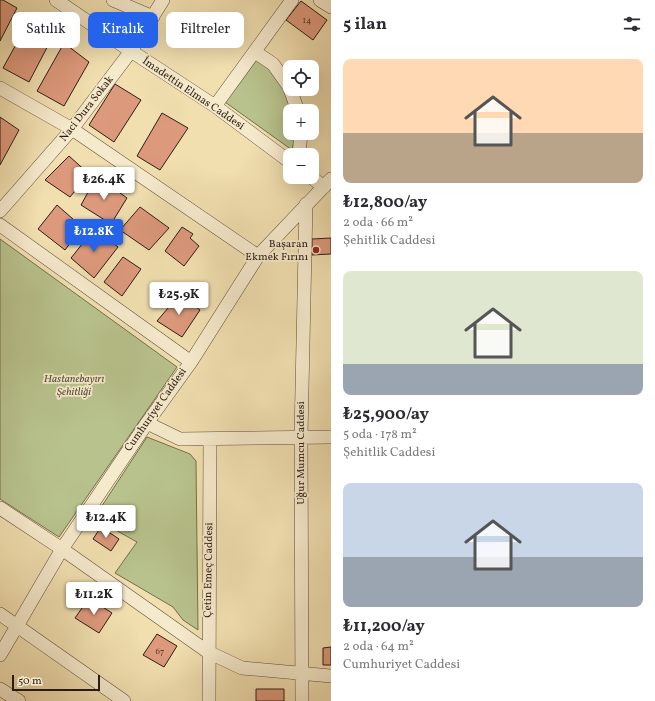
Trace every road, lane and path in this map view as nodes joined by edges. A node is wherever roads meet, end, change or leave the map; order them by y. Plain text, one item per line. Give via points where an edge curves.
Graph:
1 (56, 0) edge
2 (113, 0) edge
3 (164, 0) edge
4 (292, 0) edge
5 (320, 0) edge
6 (331, 7) edge
7 (143, 12) edge
8 (156, 12) edge
9 (133, 48) edge
10 (130, 52) junction
11 (255, 52) junction
12 (283, 78) edge
13 (0, 88) edge
14 (215, 106) junction
15 (72, 129) junction
16 (283, 157) edge
17 (328, 183) edge
18 (306, 204) junction
19 (0, 210) edge
20 (0, 225) edge
21 (258, 256) junction
22 (191, 362) junction
23 (147, 423) junction
24 (301, 436) junction
25 (331, 437) edge
26 (210, 438) junction
27 (0, 508) edge
28 (62, 549) junction
29 (0, 614) edge
30 (17, 626) junction
31 (208, 652) junction
32 (0, 655) edge
33 (302, 675) junction
34 (331, 676) edge
35 (0, 689) edge
36 (19, 701) edge
37 (124, 701) edge
38 (209, 701) edge
39 (302, 701) edge

1 - 10 street, İmadettin Elmas Caddesi
2 - 7 street
3 - 8 street, Naci Dura Sokak
4 - 11 street
5 - 6 street
9 - 10 street, Naci Dura Sokak
10 - 14 street, İmadettin Elmas Caddesi
10 - 15 street, Naci Dura Sokak
11 - 12 street via 273,64
11 - 14 street
13 - 15 street
14 - 16 street, İmadettin Elmas Caddesi
15 - 19 street, Naci Dura Sokak
15 - 21 street
17 - 18 street, Cumhuriyet Caddesi
18 - 21 street, Cumhuriyet Caddesi
18 - 24 street, Uğur Mumcu Caddesi
20 - 22 street
21 - 22 street, Cumhuriyet Caddesi
22 - 23 street, Cumhuriyet Caddesi
23 - 26 street via 180,439
23 - 28 street, Cumhuriyet Caddesi
24 - 25 street
24 - 26 street
24 - 33 street, Uğur Mumcu Caddesi
26 - 31 street, Çetin Emeç Caddesi
27 - 28 street
28 - 30 street, Cumhuriyet Caddesi
28 - 31 street
29 - 30 street
30 - 32 street, Cumhuriyet Caddesi
30 - 37 street
31 - 33 street via 242,668
31 - 38 street, Çetin Emeç Caddesi
33 - 34 street
33 - 39 street, Uğur Mumcu Caddesi
35 - 36 street

